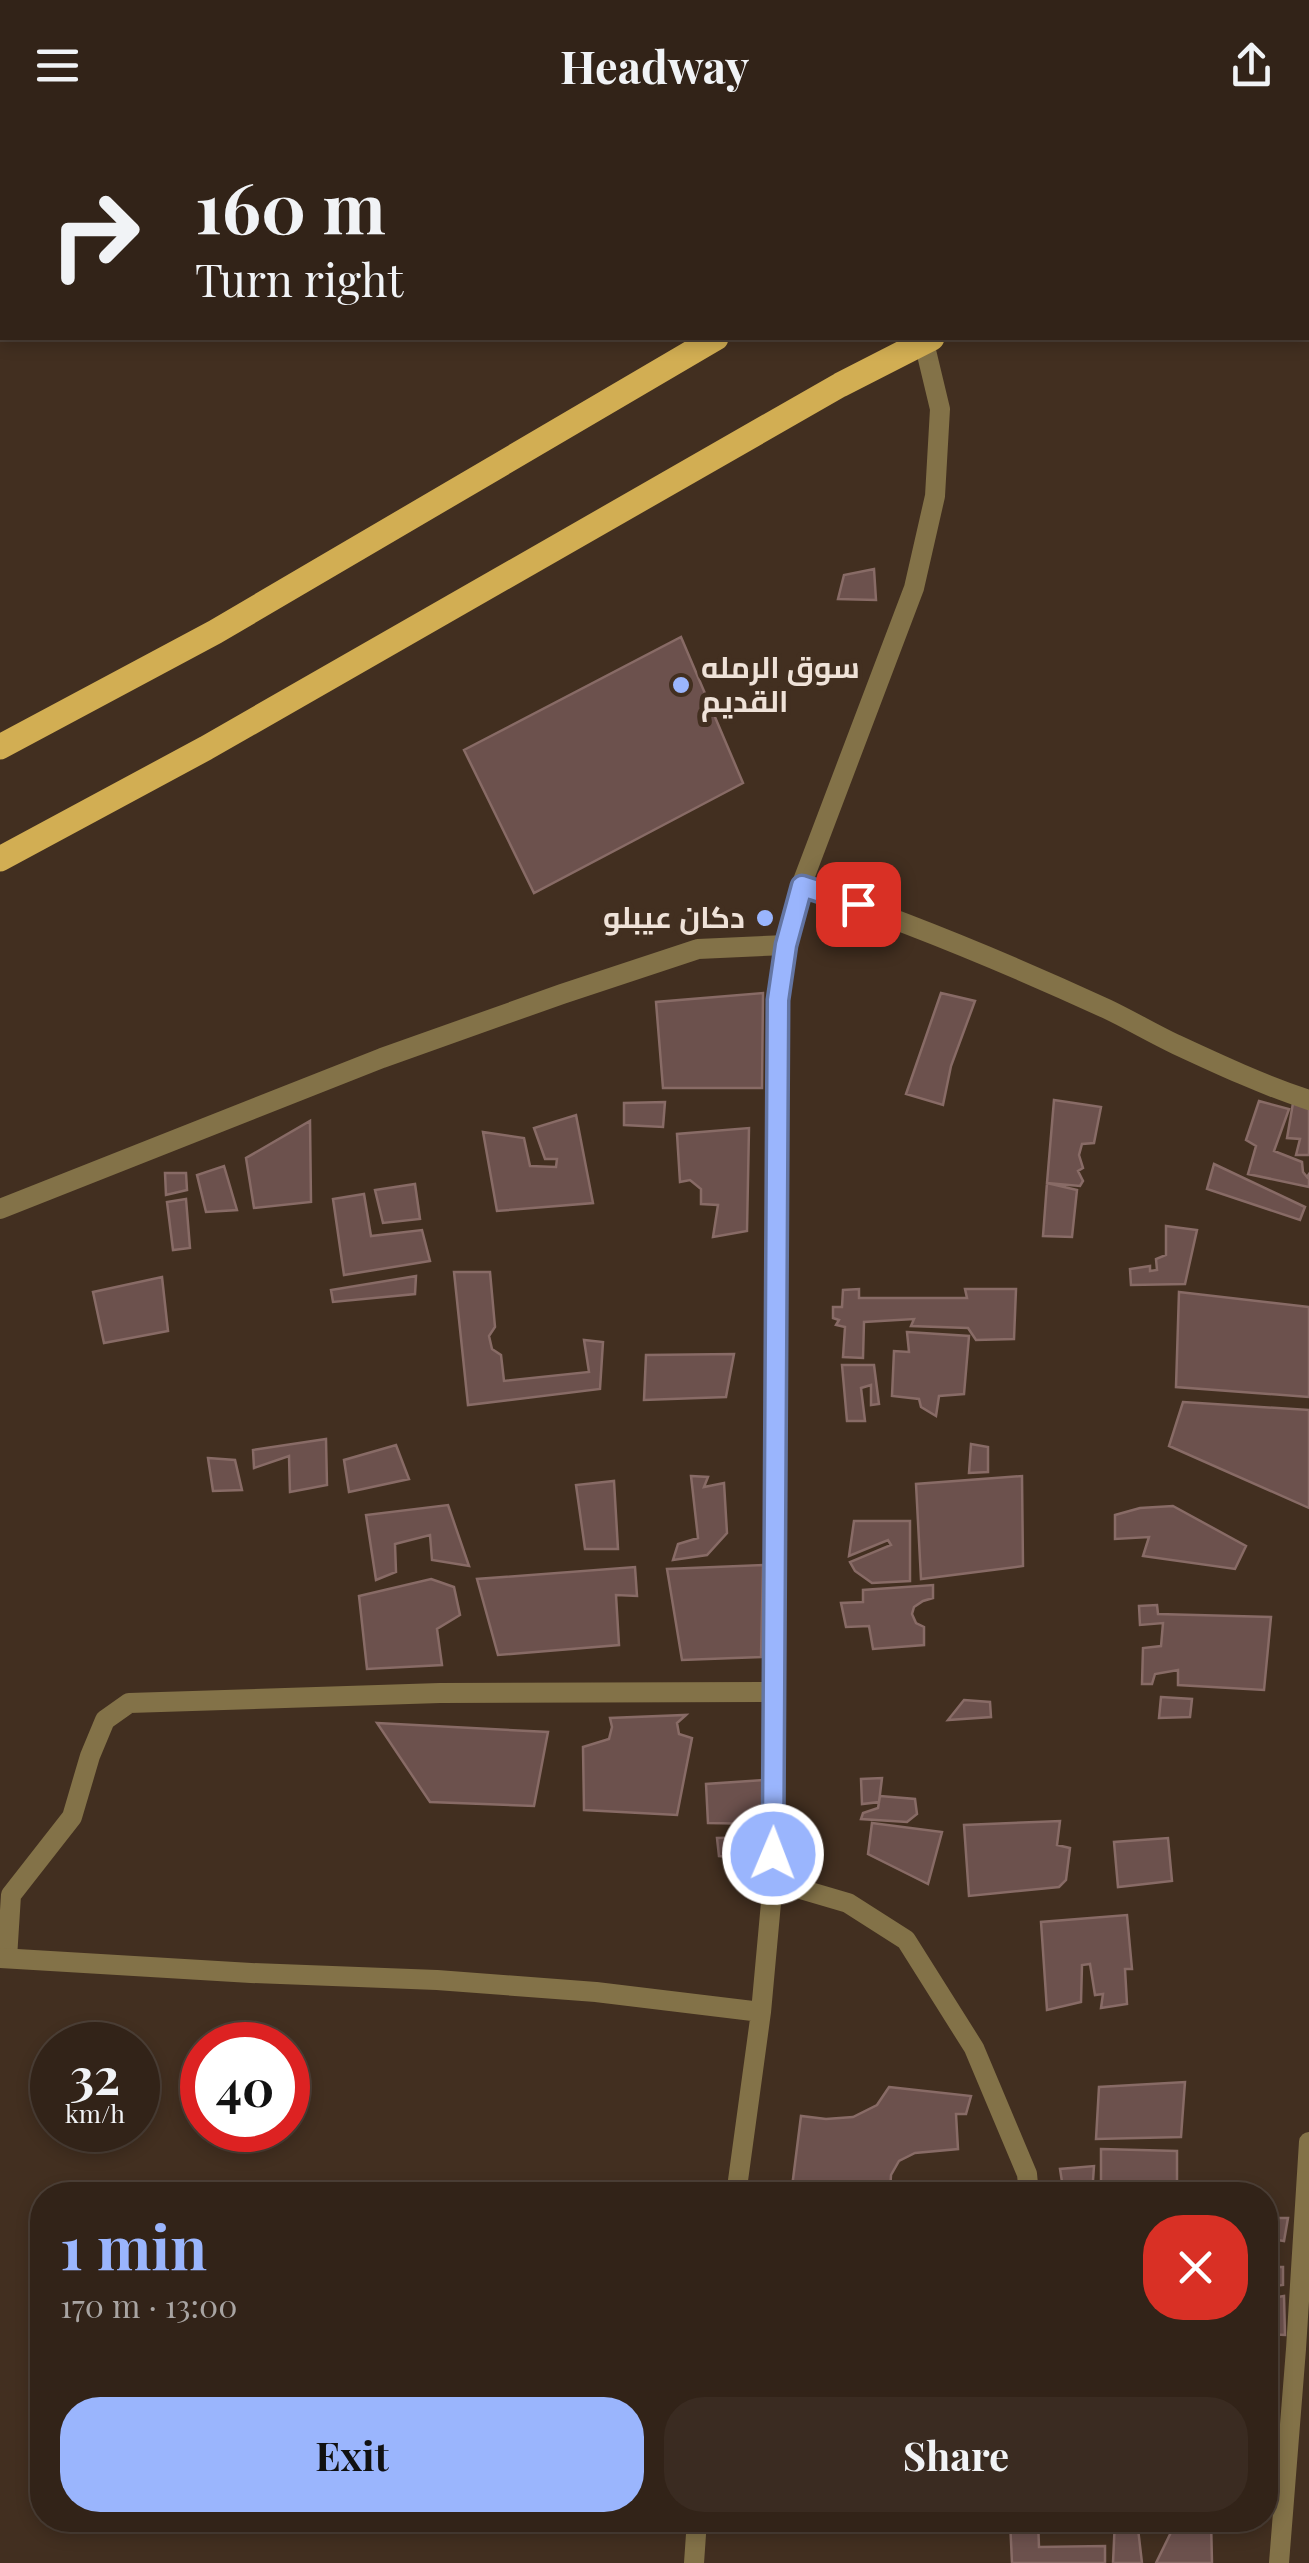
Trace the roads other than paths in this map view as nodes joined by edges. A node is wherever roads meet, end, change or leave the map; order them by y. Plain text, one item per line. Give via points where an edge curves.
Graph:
1 (924, 340) edge
2 (926, 340) edge
3 (703, 341) edge
4 (0, 746) edge
5 (0, 859) edge
6 (802, 886) junction
7 (786, 945) junction
8 (1309, 1100) edge
9 (0, 1208) edge
10 (775, 1692) junction
11 (773, 1881) junction
12 (3, 1958) edge
13 (761, 2012) junction
14 (1309, 2142) edge
15 (738, 2182) edge
16 (1028, 2182) edge
17 (1278, 2464) edge
18 (697, 2532) edge
19 (1277, 2532) edge
20 (694, 2563) edge
21 (1280, 2563) edge

1 - 5 main road
2 - 6 street via 940,410 935,496 914,588
3 - 4 main road via 216,632
6 - 7 street
6 - 8 street via 951,941
7 - 9 street via 698,949 579,988
7 - 10 street via 778,1000
10 - 11 street
10 - 12 street via 129,1702 104,1720 72,1817 11,1895
11 - 13 street
11 - 16 street via 848,1904 906,1940 974,2048
12 - 13 street via 437,1980
13 - 15 street
14 - 17 street via 1296,2349
18 - 20 street
19 - 21 street

